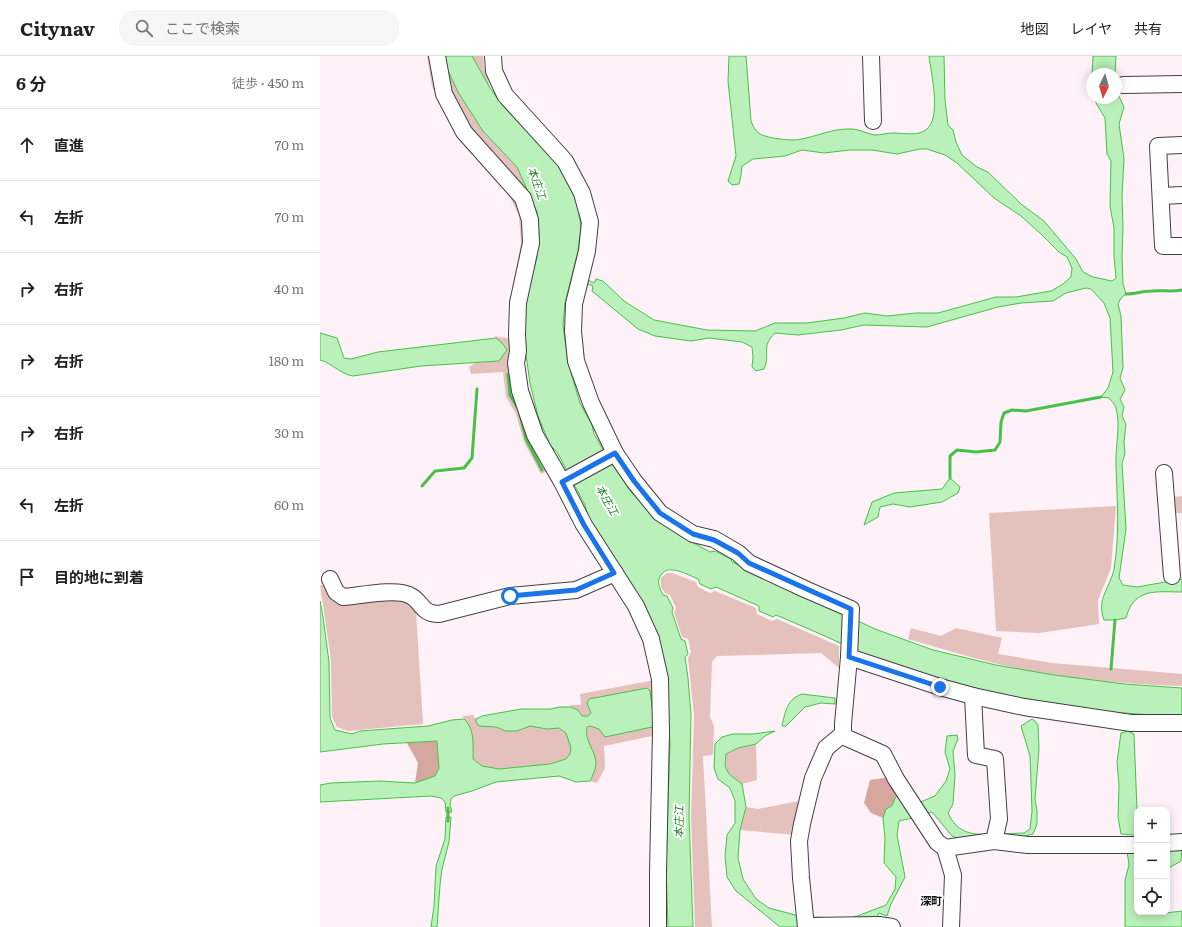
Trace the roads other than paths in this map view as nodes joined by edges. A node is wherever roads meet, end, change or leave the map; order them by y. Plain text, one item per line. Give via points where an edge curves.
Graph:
1 (437, 56) edge
2 (493, 56) edge
3 (871, 56) edge
4 (1182, 84) edge
5 (1123, 85) dead end
6 (873, 120) dead end
7 (1182, 145) edge
8 (1182, 195) edge
9 (1161, 196) junction
10 (1182, 246) edge
11 (615, 453) junction
12 (1164, 473) dead end
13 (562, 482) junction
14 (1175, 522) edge
15 (614, 573) junction
16 (1172, 576) dead end
17 (330, 579) dead end
18 (849, 657) junction
19 (973, 696) junction
20 (1182, 723) edge
21 (843, 734) junction
22 (994, 841) junction
23 (1182, 842) edge
24 (1170, 843) edge
25 (1134, 845) edge
26 (945, 848) junction
27 (806, 926) edge
28 (658, 927) edge
29 (892, 927) edge
30 (951, 927) edge

1 - 13 street via 444,94 464,132 522,198 530,220 531,243 518,303 516,363 520,391 535,436
2 - 11 street via 494,71 505,95 565,161 582,193 590,222 587,251 574,304 576,361 591,404
3 - 6 street
4 - 5 street
7 - 9 street via 1158,146
8 - 9 street
9 - 10 street via 1163,246
11 - 13 street
11 - 18 street via 660,513 693,534 714,540 738,553 749,563 851,609
12 - 14 street
13 - 15 street via 584,525
14 - 16 street
15 - 17 street via 576,590 510,596 439,614 425,611 415,599 399,592 343,597 336,592
15 - 28 street via 636,606 651,639 660,679
18 - 19 street
18 - 21 street
19 - 20 street via 1024,707 1131,723
19 - 22 street via 976,755 995,759 998,819
21 - 26 street via 883,754 937,842
21 - 27 street via 826,748 813,778 802,824 799,841
22 - 25 street via 1028,845
22 - 26 street
23 - 24 street
26 - 30 street via 953,875
27 - 29 street via 879,924

